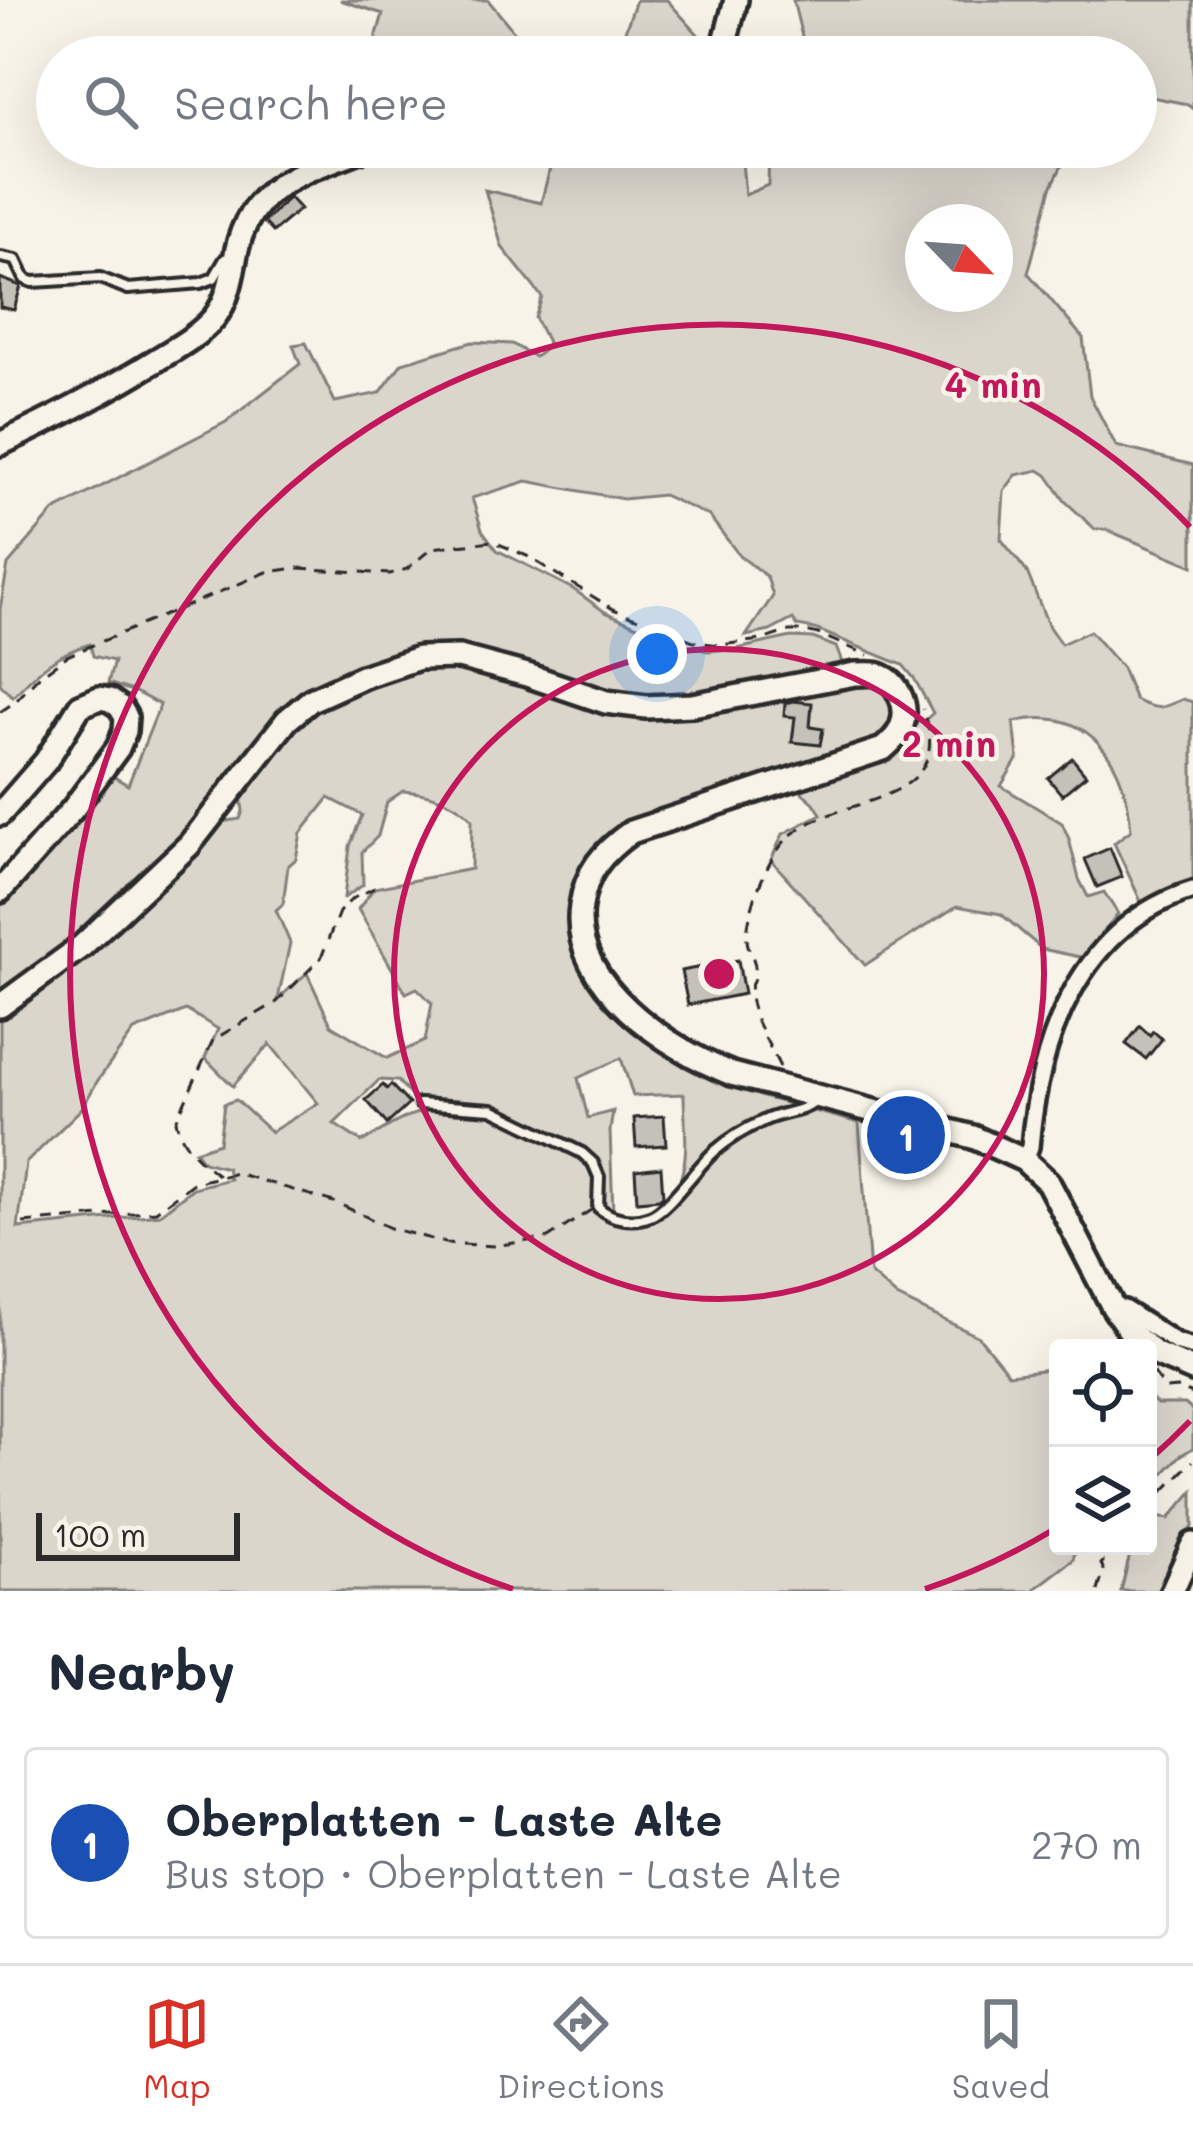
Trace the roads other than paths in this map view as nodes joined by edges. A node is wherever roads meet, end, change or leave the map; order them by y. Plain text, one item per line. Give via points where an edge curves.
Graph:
1 (736, 0) edge
2 (727, 36) edge
3 (318, 168) edge
4 (245, 220) junction
5 (1, 256) edge
6 (0, 445) edge
7 (0, 814) edge
8 (1193, 890) edge
9 (0, 891) edge
10 (0, 1006) edge
11 (820, 1097) junction
12 (420, 1104) dead end
13 (1024, 1160) junction
14 (1113, 1307) junction
15 (1193, 1347) edge
16 (1193, 1370) edge
17 (1193, 1544) edge
18 (1172, 1591) edge

1 - 2 main road
3 - 4 main road via 276,186
4 - 5 lane via 234,223 223,266 200,283 128,289 100,278 33,282 16,260
4 - 6 main road via 230,286 196,336
7 - 9 main road via 80,706 99,698 120,707 126,717 118,748
8 - 13 street via 1136,916 1087,964 1047,1054
10 - 11 main road via 82,946 189,845 287,720 362,677 419,658 459,657 646,707 875,674 901,695 904,715 883,749 631,832 592,872 579,922 597,974 671,1045 732,1074
11 - 12 lane via 716,1150 652,1216 628,1220 598,1207 599,1177 582,1153 492,1109
11 - 13 main road via 973,1137
13 - 14 main road via 1048,1182
14 - 15 street
14 - 16 main road via 1156,1354
17 - 18 main road

